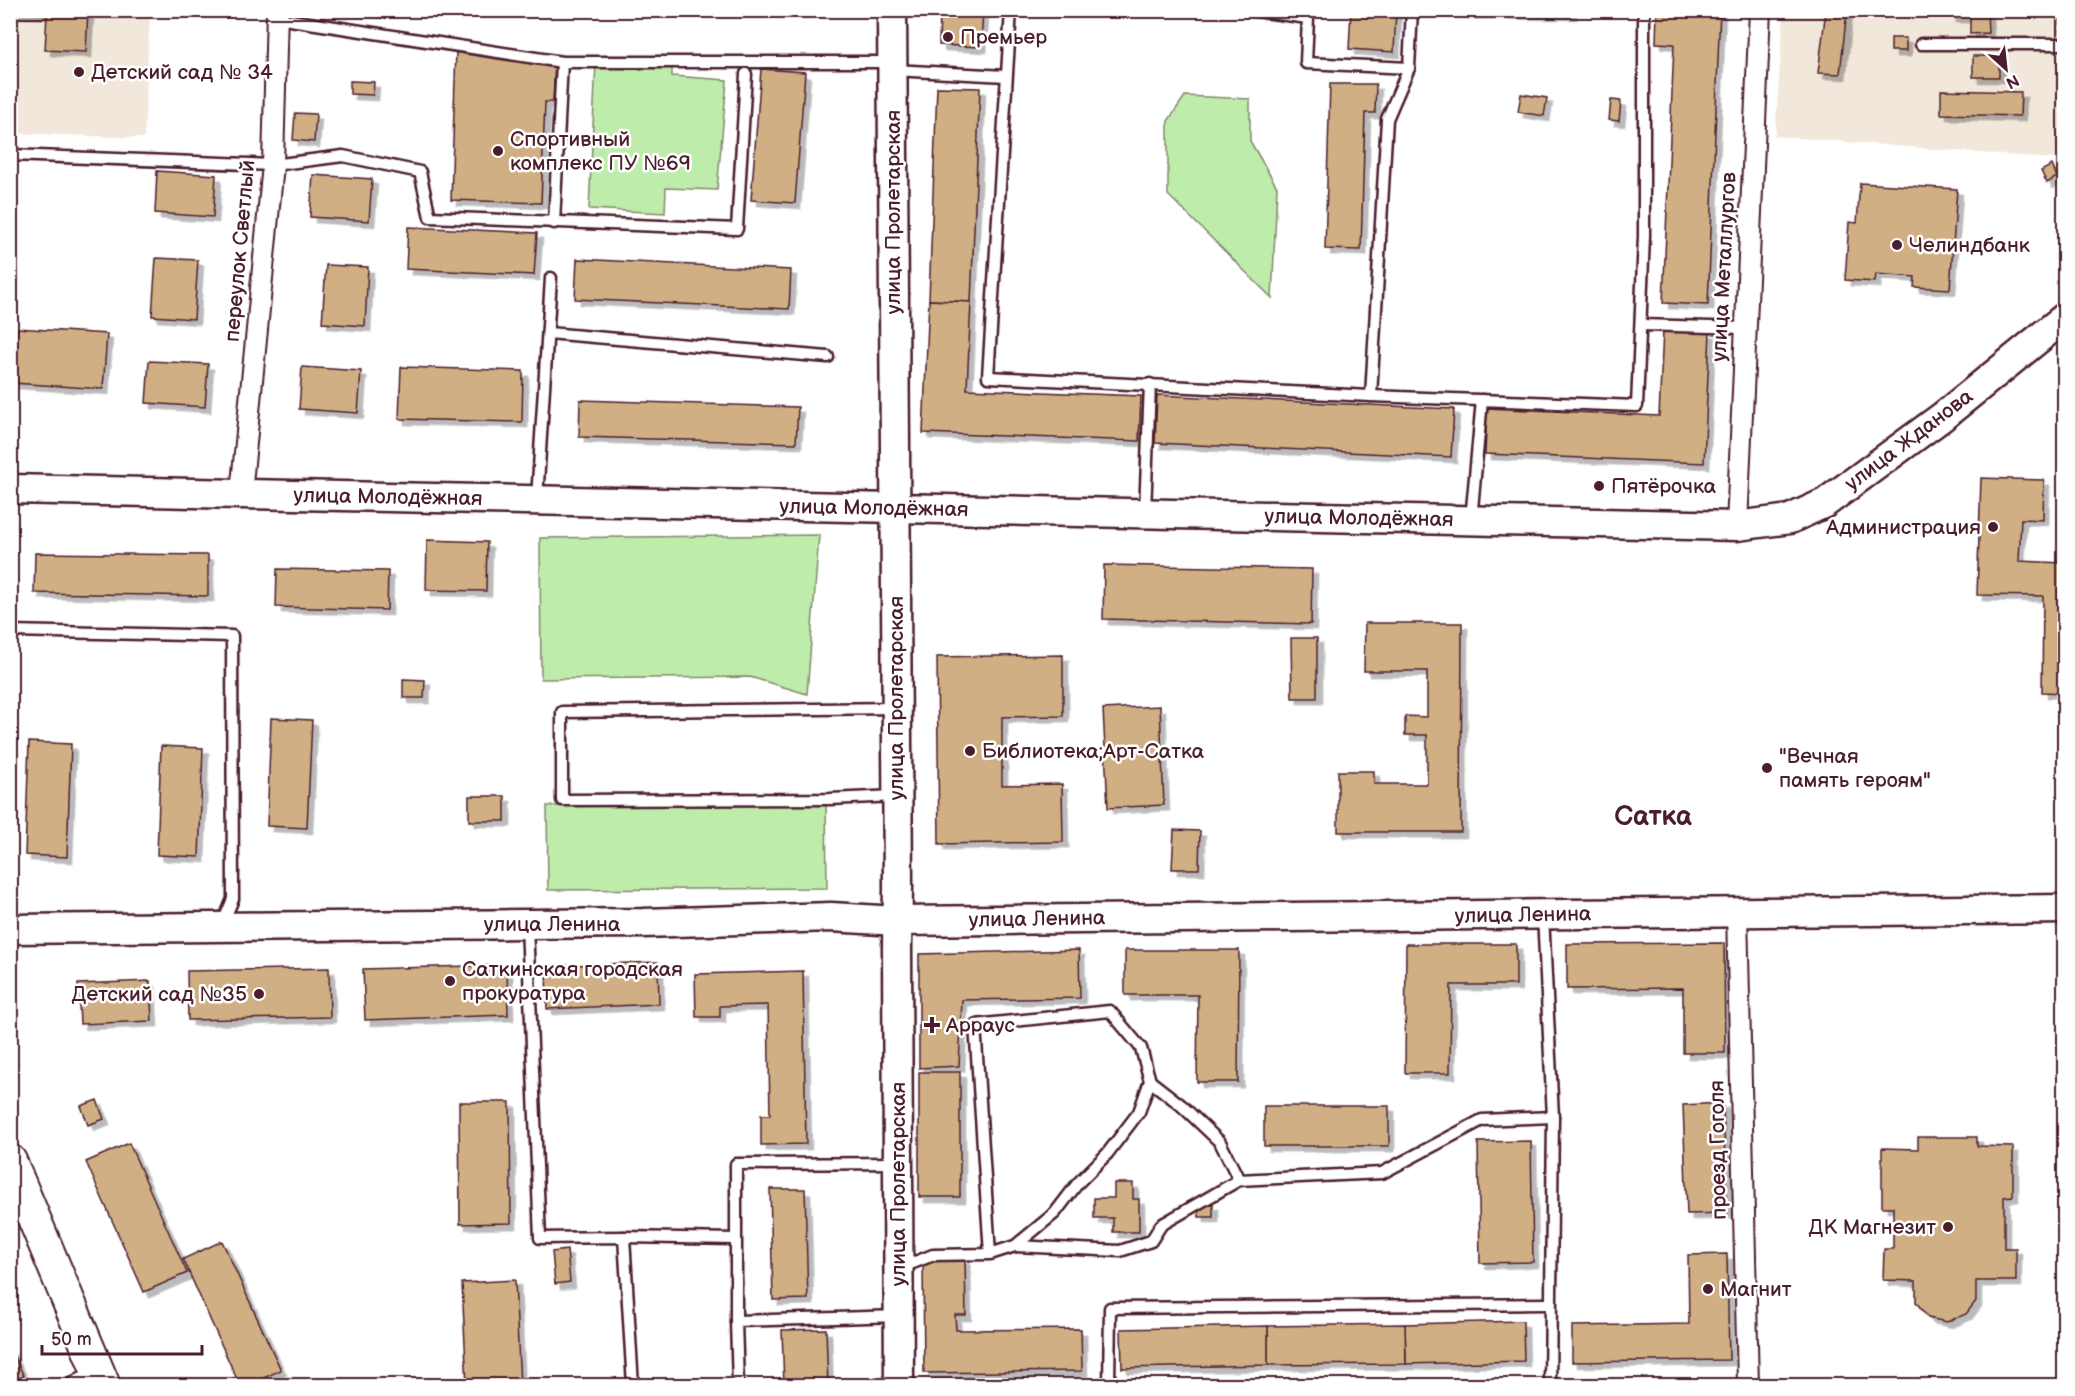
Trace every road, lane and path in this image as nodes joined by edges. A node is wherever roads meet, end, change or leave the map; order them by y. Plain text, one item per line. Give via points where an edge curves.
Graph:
1 (892, 10) edge
2 (1011, 10) edge
3 (1249, 10) edge
4 (1412, 10) edge
5 (1644, 10) edge
6 (1760, 10) edge
7 (277, 14) edge
8 (1921, 44) dead end
9 (2064, 44) edge
10 (562, 62) junction
11 (892, 66) junction
12 (1409, 68) junction
13 (746, 74) dead end
14 (1006, 76) junction
15 (10, 155) edge
16 (273, 165) junction
17 (554, 223) junction
18 (551, 278) dead end
19 (2064, 318) edge
20 (1641, 325) junction
21 (1745, 328) junction
22 (548, 333) junction
23 (828, 357) dead end
24 (1150, 384) junction
25 (1371, 396) junction
26 (1482, 400) junction
27 (10, 489) edge
28 (240, 494) junction
29 (537, 501) junction
30 (895, 508) junction
31 (1145, 513) junction
32 (1471, 520) junction
33 (1737, 526) junction
34 (10, 631) edge
35 (896, 708) junction
36 (896, 796) junction
37 (2064, 909) edge
38 (1737, 912) junction
39 (1543, 914) junction
40 (897, 921) junction
41 (526, 923) junction
42 (221, 927) junction
43 (10, 929) edge
44 (1150, 1081) junction
45 (1553, 1117) junction
46 (10, 1161) edge
47 (898, 1163) junction
48 (1239, 1180) junction
49 (624, 1237) junction
50 (735, 1239) junction
51 (1015, 1246) junction
52 (990, 1254) junction
53 (899, 1269) junction
54 (1550, 1304) junction
55 (899, 1316) junction
56 (736, 1321) junction
57 (100, 1377) edge
58 (68, 1386) edge
59 (633, 1386) edge
60 (738, 1386) edge
61 (900, 1386) edge
62 (1109, 1386) edge
63 (1550, 1386) edge
64 (1748, 1386) edge

1 - 11 main road, улица Пролетарская
2 - 14 lane
3 - 12 lane via 1308,18 1306,63
4 - 12 lane
5 - 20 lane
6 - 21 street, улица Металлургов
7 - 10 lane
7 - 16 street, переулок Светлый
8 - 9 lane
10 - 11 lane
10 - 17 lane
11 - 14 lane
11 - 30 main road, улица Пролетарская
12 - 25 lane via 1387,119
13 - 17 lane via 737,229
14 - 24 lane via 988,377
15 - 16 lane
16 - 17 lane via 343,156 420,172 430,217
16 - 28 street, переулок Светлый
18 - 22 lane
19 - 33 main road, улица Жданова via 1942,417 1825,503 1790,519
20 - 21 lane
20 - 26 lane via 1637,406
21 - 33 street, улица Металлургов
22 - 23 lane
22 - 29 lane
24 - 25 lane
24 - 31 lane
25 - 26 lane
26 - 32 lane
27 - 28 main road, улица Молодёжная
28 - 29 main road, улица Молодёжная
29 - 30 main road, улица Молодёжная
30 - 31 main road, улица Молодёжная
30 - 35 main road, улица Пролетарская
31 - 32 main road, улица Молодёжная
32 - 33 main road, улица Молодёжная
34 - 42 lane via 232,636 233,899
35 - 36 main road, улица Пролетарская
35 - 36 lane via 562,712 562,800 830,800
36 - 40 main road, улица Пролетарская
37 - 38 main road, улица Ленина
38 - 39 main road, улица Ленина
38 - 64 street, проезд Гоголя
39 - 40 main road, улица Ленина
39 - 45 lane
40 - 41 main road, улица Ленина via 831,917
40 - 47 main road, улица Пролетарская
41 - 42 main road, улица Ленина
41 - 49 lane via 540,1238
42 - 43 main road, улица Ленина
44 - 48 lane via 1220,1142
44 - 51 lane via 1138,1112 1107,1154 1055,1213
44 - 52 lane via 1141,1048 1110,1011 975,1025
45 - 48 lane via 1482,1120 1382,1173
45 - 54 lane
46 - 57 main road
47 - 50 lane via 736,1164
47 - 53 main road, улица Пролетарская
48 - 51 lane via 1161,1225 1151,1240 1120,1251
49 - 50 lane
49 - 59 lane
50 - 56 lane
51 - 52 lane
52 - 53 lane via 933,1255
53 - 55 main road, улица Пролетарская
54 - 62 lane via 1110,1308
54 - 63 lane
55 - 56 lane
55 - 61 main road, улица Пролетарская
56 - 60 lane
57 - 58 lane

